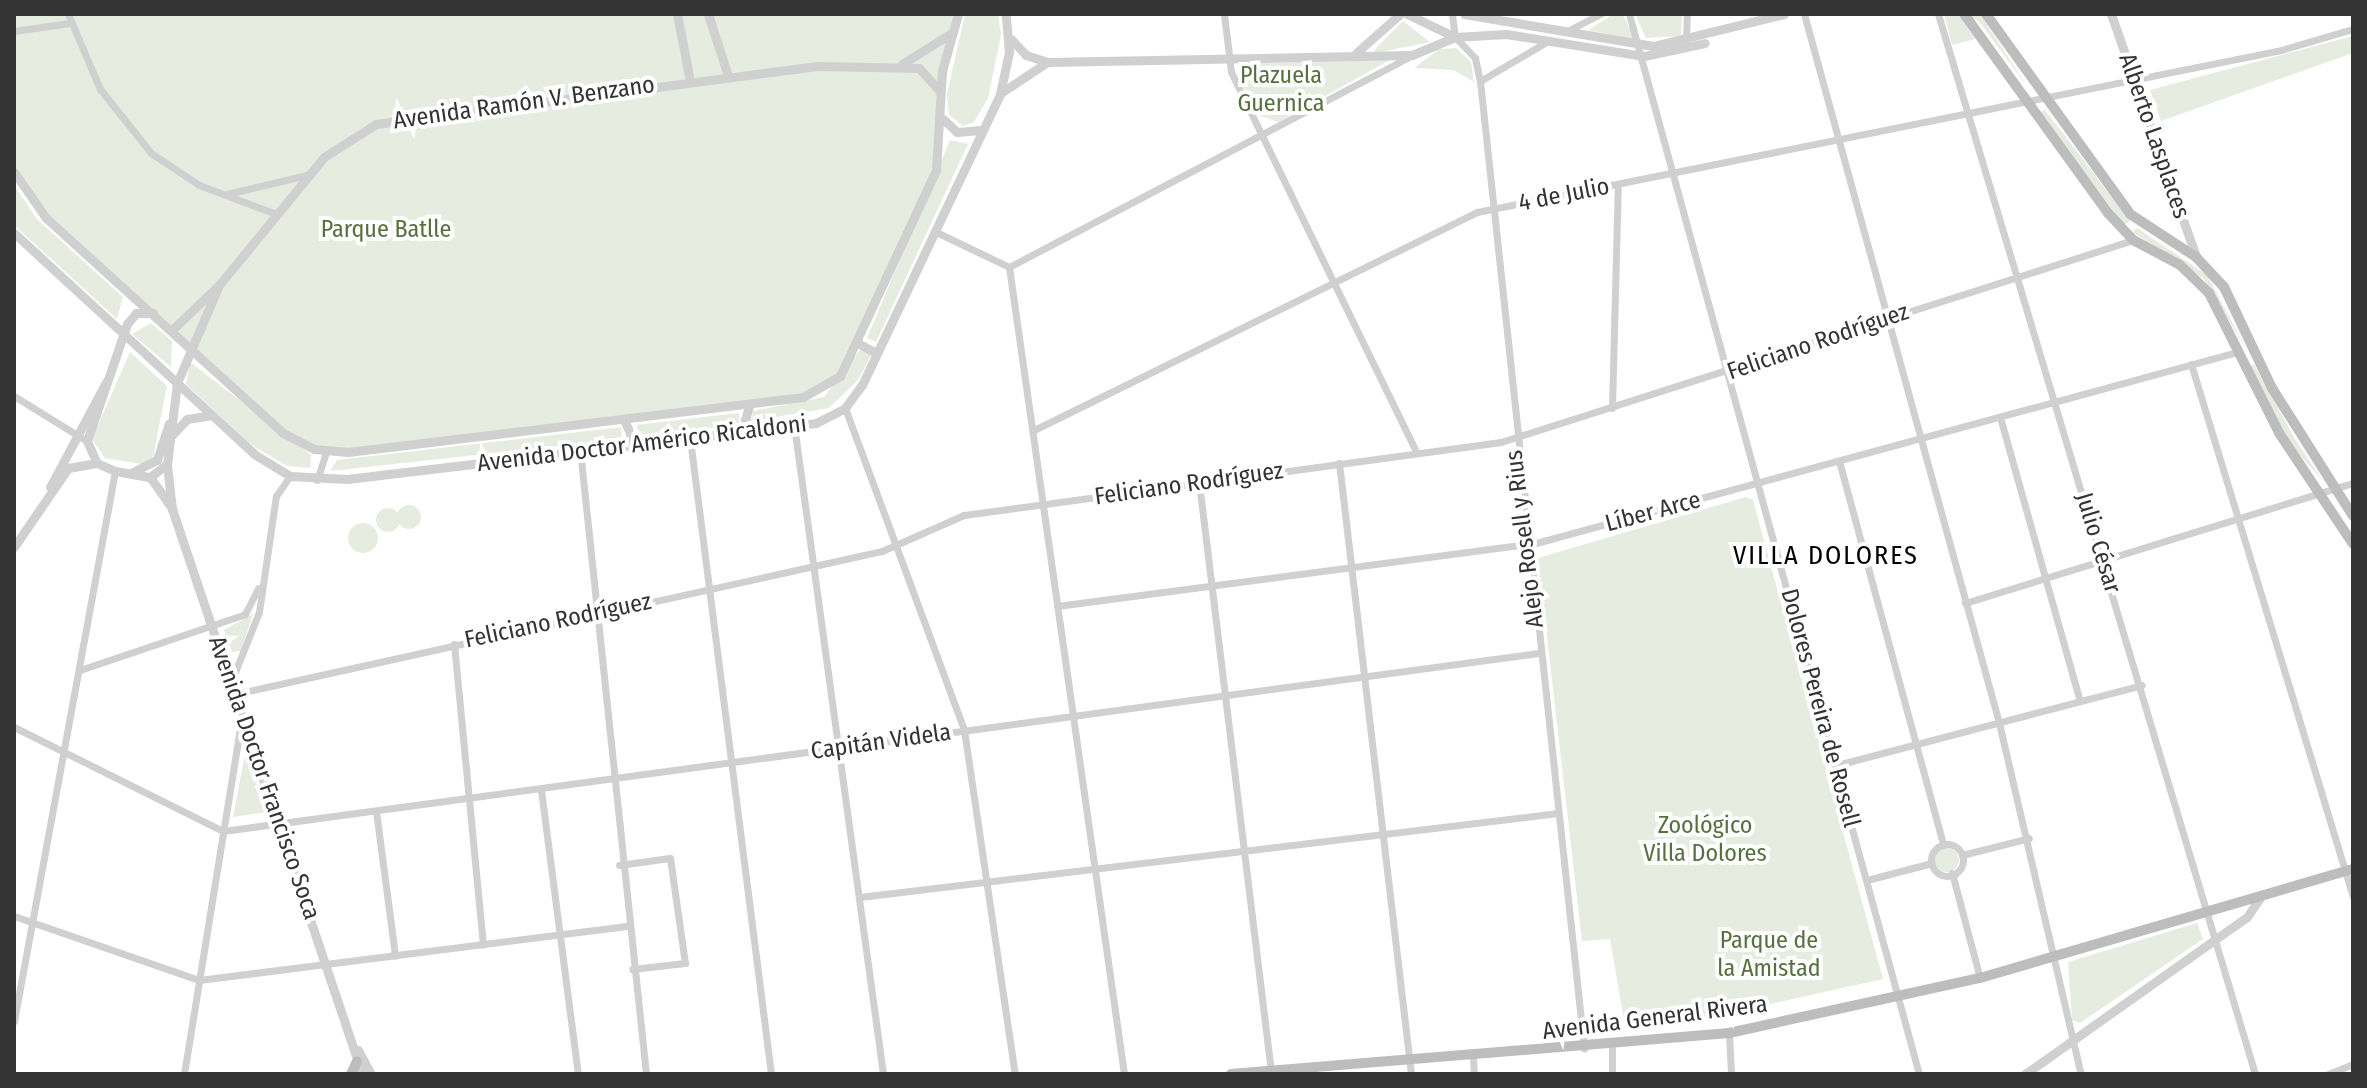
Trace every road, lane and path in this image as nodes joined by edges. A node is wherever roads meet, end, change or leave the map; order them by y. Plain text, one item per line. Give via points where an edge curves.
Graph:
1 (677, 14) edge
2 (708, 14) edge
3 (958, 14) edge
4 (1006, 14) edge
5 (1224, 14) edge
6 (1400, 14) edge
7 (1407, 14) edge
8 (1452, 14) edge
9 (1464, 14) edge
10 (1601, 14) edge
11 (1629, 14) edge
12 (1687, 14) edge
13 (1784, 14) edge
14 (1804, 14) edge
15 (1938, 14) edge
16 (1964, 14) edge
17 (1986, 14) edge
18 (2111, 14) edge
19 (69, 18) edge
20 (2353, 29) edge
21 (14, 31) edge
22 (1564, 33) junction
23 (950, 34) junction
24 (1719, 35) junction
25 (1009, 36) junction
26 (1455, 37) junction
27 (1550, 40) junction
28 (1686, 42) junction
29 (1643, 50) junction
30 (1351, 55) junction
31 (1412, 55) junction
32 (1226, 58) junction
33 (1048, 62) junction
34 (899, 65) junction
35 (728, 76) junction
36 (2134, 78) junction
37 (690, 81) junction
38 (1480, 81) junction
39 (941, 94) junction
40 (1000, 94) junction
41 (2046, 98) junction
42 (2027, 100) junction
43 (1970, 112) junction
44 (942, 118) junction
45 (981, 130) junction
46 (1263, 135) junction
47 (1834, 138) junction
48 (14, 172) edge
49 (1676, 173) junction
50 (307, 175) junction
51 (1618, 184) junction
52 (217, 193) junction
53 (1491, 209) junction
54 (276, 214) junction
55 (934, 231) junction
56 (14, 233) edge
57 (2133, 240) junction
58 (2196, 257) junction
59 (1009, 267) junction
60 (2016, 276) junction
61 (1334, 281) junction
62 (219, 285) junction
63 (153, 313) junction
64 (1885, 318) junction
65 (172, 330) junction
66 (123, 334) junction
67 (857, 343) junction
68 (189, 346) junction
69 (2237, 352) junction
70 (877, 353) junction
71 (2191, 364) junction
72 (1729, 372) junction
73 (106, 382) junction
74 (177, 383) junction
75 (14, 396) edge
76 (2056, 402) junction
77 (749, 406) junction
78 (845, 408) junction
79 (1612, 408) junction
80 (212, 415) junction
81 (2000, 417) junction
82 (624, 420) junction
83 (169, 424) junction
84 (794, 425) junction
85 (1034, 430) junction
86 (752, 431) junction
87 (76, 434) junction
88 (172, 435) junction
89 (1513, 436) junction
90 (1918, 438) junction
91 (690, 439) junction
92 (87, 441) junction
93 (626, 445) junction
94 (580, 450) junction
95 (1416, 452) junction
96 (326, 453) junction
97 (1839, 461) junction
98 (97, 463) junction
99 (1339, 463) junction
100 (167, 465) junction
101 (115, 471) junction
102 (131, 473) junction
103 (290, 476) junction
104 (150, 477) junction
105 (317, 480) junction
106 (1199, 483) junction
107 (1759, 483) junction
108 (2353, 483) edge
109 (50, 488) junction
110 (2335, 489) junction
111 (2317, 493) junction
112 (1043, 504) junction
113 (172, 509) junction
114 (2353, 516) edge
115 (2236, 517) junction
116 (1525, 542) junction
117 (2353, 544) edge
118 (899, 545) junction
119 (14, 546) edge
120 (2103, 559) junction
121 (1352, 564) junction
122 (815, 565) junction
123 (2044, 578) junction
124 (260, 583) junction
125 (1213, 583) junction
126 (707, 589) junction
127 (1965, 603) junction
128 (1057, 606) junction
129 (598, 612) junction
130 (213, 627) junction
131 (454, 644) junction
132 (1538, 653) junction
133 (80, 670) junction
134 (1365, 680) junction
135 (231, 682) junction
136 (2142, 685) junction
137 (235, 694) junction
138 (1226, 698) junction
139 (2080, 701) junction
140 (243, 715) junction
141 (1072, 718) junction
142 (1999, 723) junction
143 (14, 727) edge
144 (964, 730) junction
145 (1915, 745) junction
146 (841, 748) junction
147 (65, 753) junction
148 (730, 763) junction
149 (1837, 765) junction
150 (613, 778) junction
151 (541, 790) junction
152 (470, 798) junction
153 (376, 811) junction
154 (1558, 813) junction
155 (281, 823) junction
156 (223, 831) junction
157 (1384, 833) junction
158 (2029, 838) junction
159 (1947, 844) junction
160 (1243, 851) junction
161 (1962, 855) junction
162 (1932, 863) junction
163 (619, 865) junction
164 (1092, 869) junction
165 (2350, 870) edge
166 (1952, 873) junction
167 (1867, 880) junction
168 (985, 882) junction
169 (860, 897) junction
170 (2353, 897) edge
171 (2260, 898) junction
172 (2208, 911) junction
173 (14, 916) edge
174 (32, 922) junction
175 (627, 926) junction
176 (558, 935) junction
177 (2215, 936) junction
178 (483, 945) junction
179 (395, 956) junction
180 (2054, 958) junction
181 (328, 964) junction
182 (632, 969) junction
183 (1980, 978) junction
184 (199, 980) junction
185 (1899, 999) junction
186 (14, 1021) edge
187 (1729, 1033) junction
188 (2071, 1037) junction
189 (356, 1047) junction
190 (1612, 1048) junction
191 (1584, 1049) junction
192 (1473, 1057) junction
193 (357, 1061) junction
194 (1411, 1061) junction
195 (2353, 1064) edge
196 (1271, 1073) edge
197 (184, 1074) edge
198 (351, 1074) edge
199 (362, 1074) edge
200 (371, 1074) edge
201 (578, 1074) edge
202 (646, 1074) edge
203 (771, 1074) edge
204 (883, 1074) edge
205 (1015, 1074) edge
206 (1124, 1074) edge
207 (1231, 1074) edge
208 (1411, 1074) edge
209 (1474, 1074) edge
210 (1612, 1074) edge
211 (1731, 1074) edge
212 (1919, 1074) edge
213 (2025, 1074) edge
214 (2081, 1074) edge
215 (2255, 1074) edge
216 (2328, 1074) edge

1 - 37 street
2 - 35 street
3 - 23 street, Avenida Doctor Américo Ricaldoni
4 - 25 street
5 - 32 street
6 - 30 street via 1375,43
7 - 26 street
8 - 26 street
9 - 22 street
10 - 22 street
11 - 29 street, Dolores Pereira de Rosell
12 - 28 street
13 - 24 street
14 - 47 street
15 - 43 street, Julio César
16 - 42 main road
17 - 41 main road
18 - 36 street, Alberto Lasplaces
19 - 21 street
19 - 52 street via 127,128 178,174
20 - 36 street, 4 de Julio
22 - 29 street
23 - 34 street, Avenida Ramón V. Benzano
23 - 39 street, Avenida Doctor Américo Ricaldoni
24 - 28 street
24 - 29 street
25 - 33 street via 1026,55
25 - 40 street
26 - 27 street
26 - 31 street
26 - 38 street, Alejo Rosell y Rius via 1475,58
27 - 29 street
27 - 38 street
28 - 29 street
29 - 49 street, Dolores Pereira de Rosell
30 - 31 street
30 - 32 street
31 - 46 street
32 - 33 street
32 - 46 street
33 - 40 street
34 - 35 street, Avenida Ramón V. Benzano
34 - 39 street, Avenida Ramón V. Benzano via 929,74
35 - 37 street, Avenida Ramón V. Benzano
36 - 41 street, 4 de Julio
36 - 58 street, Alberto Lasplaces
37 - 50 street, Avenida Ramón V. Benzano via 391,120 338,144
38 - 53 street, Alejo Rosell y Rius
39 - 44 street, Avenida Doctor Américo Ricaldoni
40 - 45 street
41 - 42 street, 4 de Julio
41 - 58 main road via 2130,214
42 - 43 street, 4 de Julio
42 - 57 main road
43 - 47 street, 4 de Julio
43 - 60 street, Julio César
44 - 45 street via 957,132
44 - 67 street, Avenida Doctor Américo Ricaldoni via 936,170
45 - 55 street
46 - 59 street
46 - 61 street
47 - 49 street, 4 de Julio
47 - 64 street
48 - 63 street via 46,218
49 - 51 street, 4 de Julio
49 - 72 street, Dolores Pereira de Rosell
50 - 52 street via 257,191
50 - 54 street, Avenida Ramón V. Benzano
51 - 53 street, 4 de Julio
51 - 79 street
52 - 54 street
53 - 61 street, 4 de Julio
53 - 89 street, Alejo Rosell y Rius
54 - 62 street, Avenida Ramón V. Benzano
55 - 59 street
55 - 70 street
56 - 66 street, Avenida Doctor Américo Ricaldoni
57 - 60 street, Feliciano Rodríguez
57 - 69 main road via 2202,284
58 - 110 main road via 2224,287 2272,388
59 - 85 street
60 - 64 street, Feliciano Rodríguez
60 - 76 street, Julio César
61 - 85 street, 4 de Julio
61 - 95 street
62 - 65 street, Avenida Ramón V. Benzano
62 - 68 street, Avenida Ramón V. Benzano
63 - 65 street
63 - 66 street via 136,313
64 - 72 street, Feliciano Rodríguez
64 - 90 street
65 - 68 street
66 - 73 street
66 - 74 street, Avenida Doctor Américo Ricaldoni
67 - 70 street
67 - 77 street, Avenida Doctor Américo Ricaldoni via 840,376 820,391
68 - 74 street, Avenida Doctor Francisco Soca
68 - 96 street via 283,433
69 - 71 street, Líber Arce
69 - 111 main road
70 - 78 street
71 - 76 street, Líber Arce
71 - 115 street
72 - 79 street, Feliciano Rodríguez
72 - 107 street, Dolores Pereira de Rosell
73 - 87 street
73 - 92 street
74 - 80 street, Avenida Doctor Américo Ricaldoni
74 - 83 street, Avenida Doctor Francisco Soca
75 - 87 street
76 - 81 street, Líber Arce
76 - 120 street, Julio César
77 - 82 street, Avenida Doctor Américo Ricaldoni
77 - 86 street via 745,420
78 - 84 street, Avenida Doctor Américo Ricaldoni
78 - 118 street
79 - 89 street, Feliciano Rodríguez
80 - 88 street via 187,419
80 - 103 street, Avenida Doctor Américo Ricaldoni
81 - 90 street, Líber Arce
81 - 123 street
82 - 93 street via 631,435
82 - 96 street, Avenida Doctor Américo Ricaldoni
83 - 88 street, Avenida Doctor Francisco Soca
83 - 102 street via 157,460
84 - 86 street, Avenida Doctor Américo Ricaldoni
84 - 122 street
85 - 112 street
86 - 91 street, Avenida Doctor Américo Ricaldoni
87 - 92 street
87 - 109 street
88 - 100 street, Avenida Doctor Francisco Soca
89 - 95 street, Feliciano Rodríguez
89 - 116 street, Alejo Rosell y Rius
90 - 97 street, Líber Arce
90 - 127 street
91 - 93 street, Avenida Doctor Américo Ricaldoni
91 - 126 street
92 - 98 street
93 - 94 street, Avenida Doctor Américo Ricaldoni
94 - 105 street, Avenida Doctor Américo Ricaldoni
94 - 129 street
95 - 99 street, Feliciano Rodríguez
96 - 105 street
97 - 107 street, Líber Arce
97 - 145 street
98 - 101 street
98 - 109 street via 73,465
99 - 106 street, Feliciano Rodríguez
99 - 121 street
100 - 104 street
100 - 113 street, Avenida Doctor Francisco Soca
101 - 102 street
101 - 133 street
102 - 104 street
103 - 105 street, Avenida Doctor Américo Ricaldoni
103 - 124 street via 276,496
104 - 113 street, Avenida Doctor Francisco Soca
106 - 112 street, Feliciano Rodríguez
106 - 125 street
107 - 116 street, Líber Arce
107 - 149 street, Dolores Pereira de Rosell
108 - 110 street
109 - 119 street
110 - 111 street
110 - 114 main road
111 - 115 street
111 - 117 main road
112 - 118 street, Feliciano Rodríguez via 949,519
112 - 128 street
113 - 130 street, Avenida Doctor Francisco Soca
115 - 120 street
115 - 165 street
116 - 121 street, Líber Arce
116 - 132 street, Alejo Rosell y Rius
118 - 122 street, Feliciano Rodríguez
118 - 144 street
120 - 123 street
120 - 136 street, Julio César
121 - 125 street, Líber Arce
121 - 134 street
122 - 126 street, Feliciano Rodríguez
122 - 146 street
123 - 127 street
123 - 139 street
124 - 130 street via 245,614
124 - 135 street via 256,624
125 - 128 street, Líber Arce
125 - 138 street
126 - 129 street, Feliciano Rodríguez
126 - 148 street
127 - 142 street
128 - 141 street
129 - 131 street, Feliciano Rodríguez
129 - 150 street
130 - 133 street
130 - 135 street, Avenida Doctor Francisco Soca
131 - 137 street, Feliciano Rodríguez
131 - 152 street
132 - 134 street, Capitán Videla
132 - 154 street, Alejo Rosell y Rius
133 - 147 street
134 - 138 street, Capitán Videla
134 - 157 street
135 - 137 street, Avenida Doctor Francisco Soca
136 - 139 street
136 - 172 street, Julio César
137 - 140 street, Avenida Doctor Francisco Soca
138 - 141 street, Capitán Videla
138 - 160 street
139 - 142 street
140 - 155 street, Avenida Doctor Francisco Soca
140 - 156 street
141 - 144 street, Capitán Videla
141 - 164 street
142 - 145 street
142 - 158 street
143 - 147 street
144 - 146 street, Capitán Videla
144 - 168 street
145 - 149 street
145 - 159 street
146 - 148 street, Capitán Videla
146 - 169 street
147 - 156 street
147 - 174 street
148 - 150 street, Capitán Videla
148 - 203 street
149 - 167 street, Dolores Pereira de Rosell
150 - 151 street, Capitán Videla
150 - 163 street
151 - 152 street, Capitán Videla
151 - 176 street
152 - 153 street, Capitán Videla
152 - 178 street
153 - 155 street, Capitán Videla
153 - 179 street
154 - 157 street
154 - 191 street, Alejo Rosell y Rius
155 - 156 street, Capitán Videla
155 - 181 street, Avenida Doctor Francisco Soca
156 - 184 street
157 - 160 street
157 - 194 street
158 - 161 street
158 - 180 street
159 - 161 street
159 - 162 street via 1932,852
160 - 164 street
160 - 196 street
161 - 166 street
162 - 166 street
162 - 167 street
163 - 175 street
163 - 182 street via 670,858 685,963
164 - 168 street
164 - 206 street
165 - 170 street
165 - 171 main road, Avenida General Rivera
166 - 183 street
167 - 185 street, Dolores Pereira de Rosell
168 - 169 street
168 - 205 street
169 - 204 street
171 - 172 main road, Avenida General Rivera
171 - 177 street via 2247,917
172 - 177 street, Julio César
172 - 180 main road, Avenida General Rivera
173 - 174 street
174 - 184 street
174 - 186 street
175 - 176 street
175 - 182 street
176 - 178 street
176 - 201 street
177 - 188 street
177 - 215 street, Julio César
178 - 179 street
179 - 181 street
180 - 183 main road, Avenida General Rivera
180 - 188 street
181 - 184 street
181 - 189 street, Avenida Doctor Francisco Soca
182 - 202 street
183 - 185 main road, Avenida General Rivera
184 - 197 street
185 - 187 main road, Avenida General Rivera
185 - 212 street, Dolores Pereira de Rosell
187 - 190 main road, Avenida General Rivera
187 - 211 street
188 - 213 street
188 - 214 street
189 - 193 street, Avenida Doctor Francisco Soca
189 - 200 street, Avenida Doctor Francisco Soca
190 - 191 main road, Avenida General Rivera
190 - 210 street
191 - 192 main road, Avenida General Rivera
192 - 194 main road, Avenida General Rivera
192 - 209 street
193 - 198 main road
193 - 199 street, Avenida Doctor Francisco Soca
194 - 196 main road, Avenida General Rivera
194 - 208 street
195 - 216 street
196 - 207 main road, Avenida General Rivera

